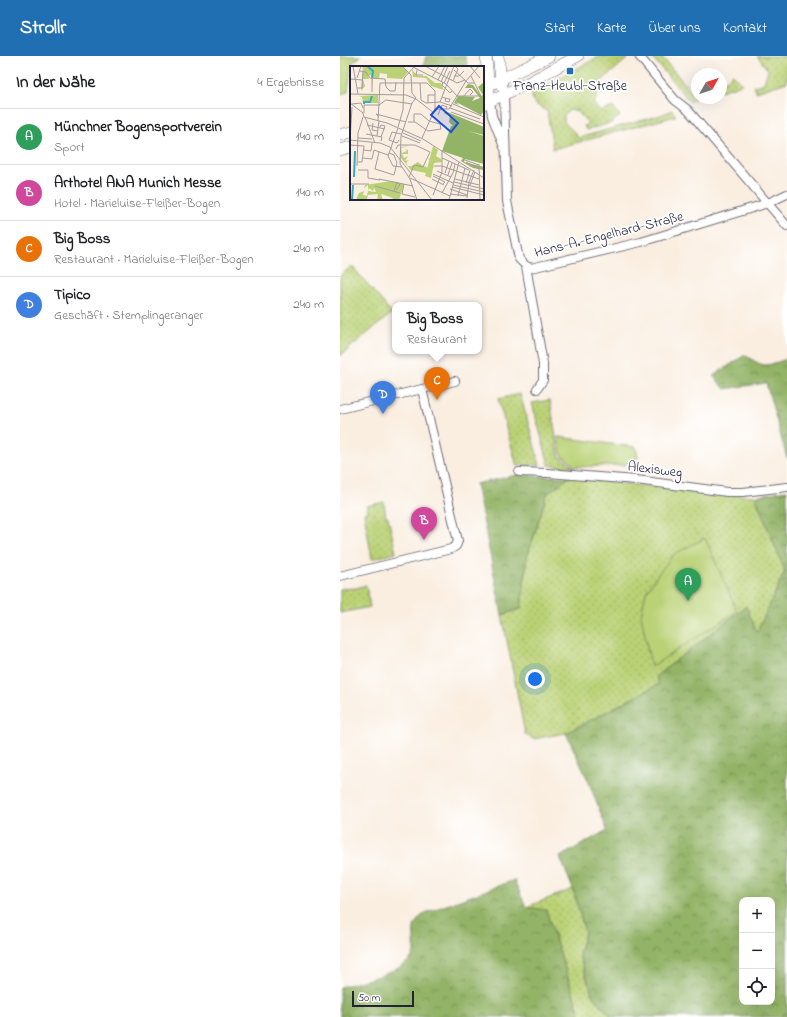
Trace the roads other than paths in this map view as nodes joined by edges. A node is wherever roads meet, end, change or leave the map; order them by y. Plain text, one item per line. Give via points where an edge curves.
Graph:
1 (486, 56) edge
2 (498, 56) edge
3 (548, 56) edge
4 (578, 56) edge
5 (639, 56) edge
6 (501, 80) junction
7 (486, 87) edge
8 (504, 95) junction
9 (487, 102) edge
10 (350, 132) edge
11 (340, 135) edge
12 (350, 147) edge
13 (340, 150) edge
14 (505, 150) junction
15 (787, 194) edge
16 (768, 203) junction
17 (787, 226) edge
18 (526, 266) junction
19 (455, 381) dead end
20 (537, 388) dead end
21 (422, 389) junction
22 (340, 409) edge
23 (519, 472) dead end
24 (787, 487) edge
25 (340, 576) edge

1 - 7 main road
2 - 6 main road
3 - 6 main road
4 - 8 main road
5 - 16 street
6 - 7 main road
6 - 8 main road
7 - 9 main road
8 - 9 main road
8 - 14 street, Hans-A.-Engelhard-Straße
9 - 14 street, Hans-A.-Engelhard-Straße
10 - 11 main road
12 - 13 main road
14 - 18 street, Hans-A.-Engelhard-Straße via 506,201 519,259
15 - 16 street, Hans-A.-Engelhard-Straße
16 - 17 street
16 - 18 street, Hans-A.-Engelhard-Straße via 641,242 531,268
18 - 20 street via 543,364 542,380
19 - 21 street
21 - 22 street
21 - 25 street via 458,541 456,546
23 - 24 street, Alexisweg via 636,480 727,492

